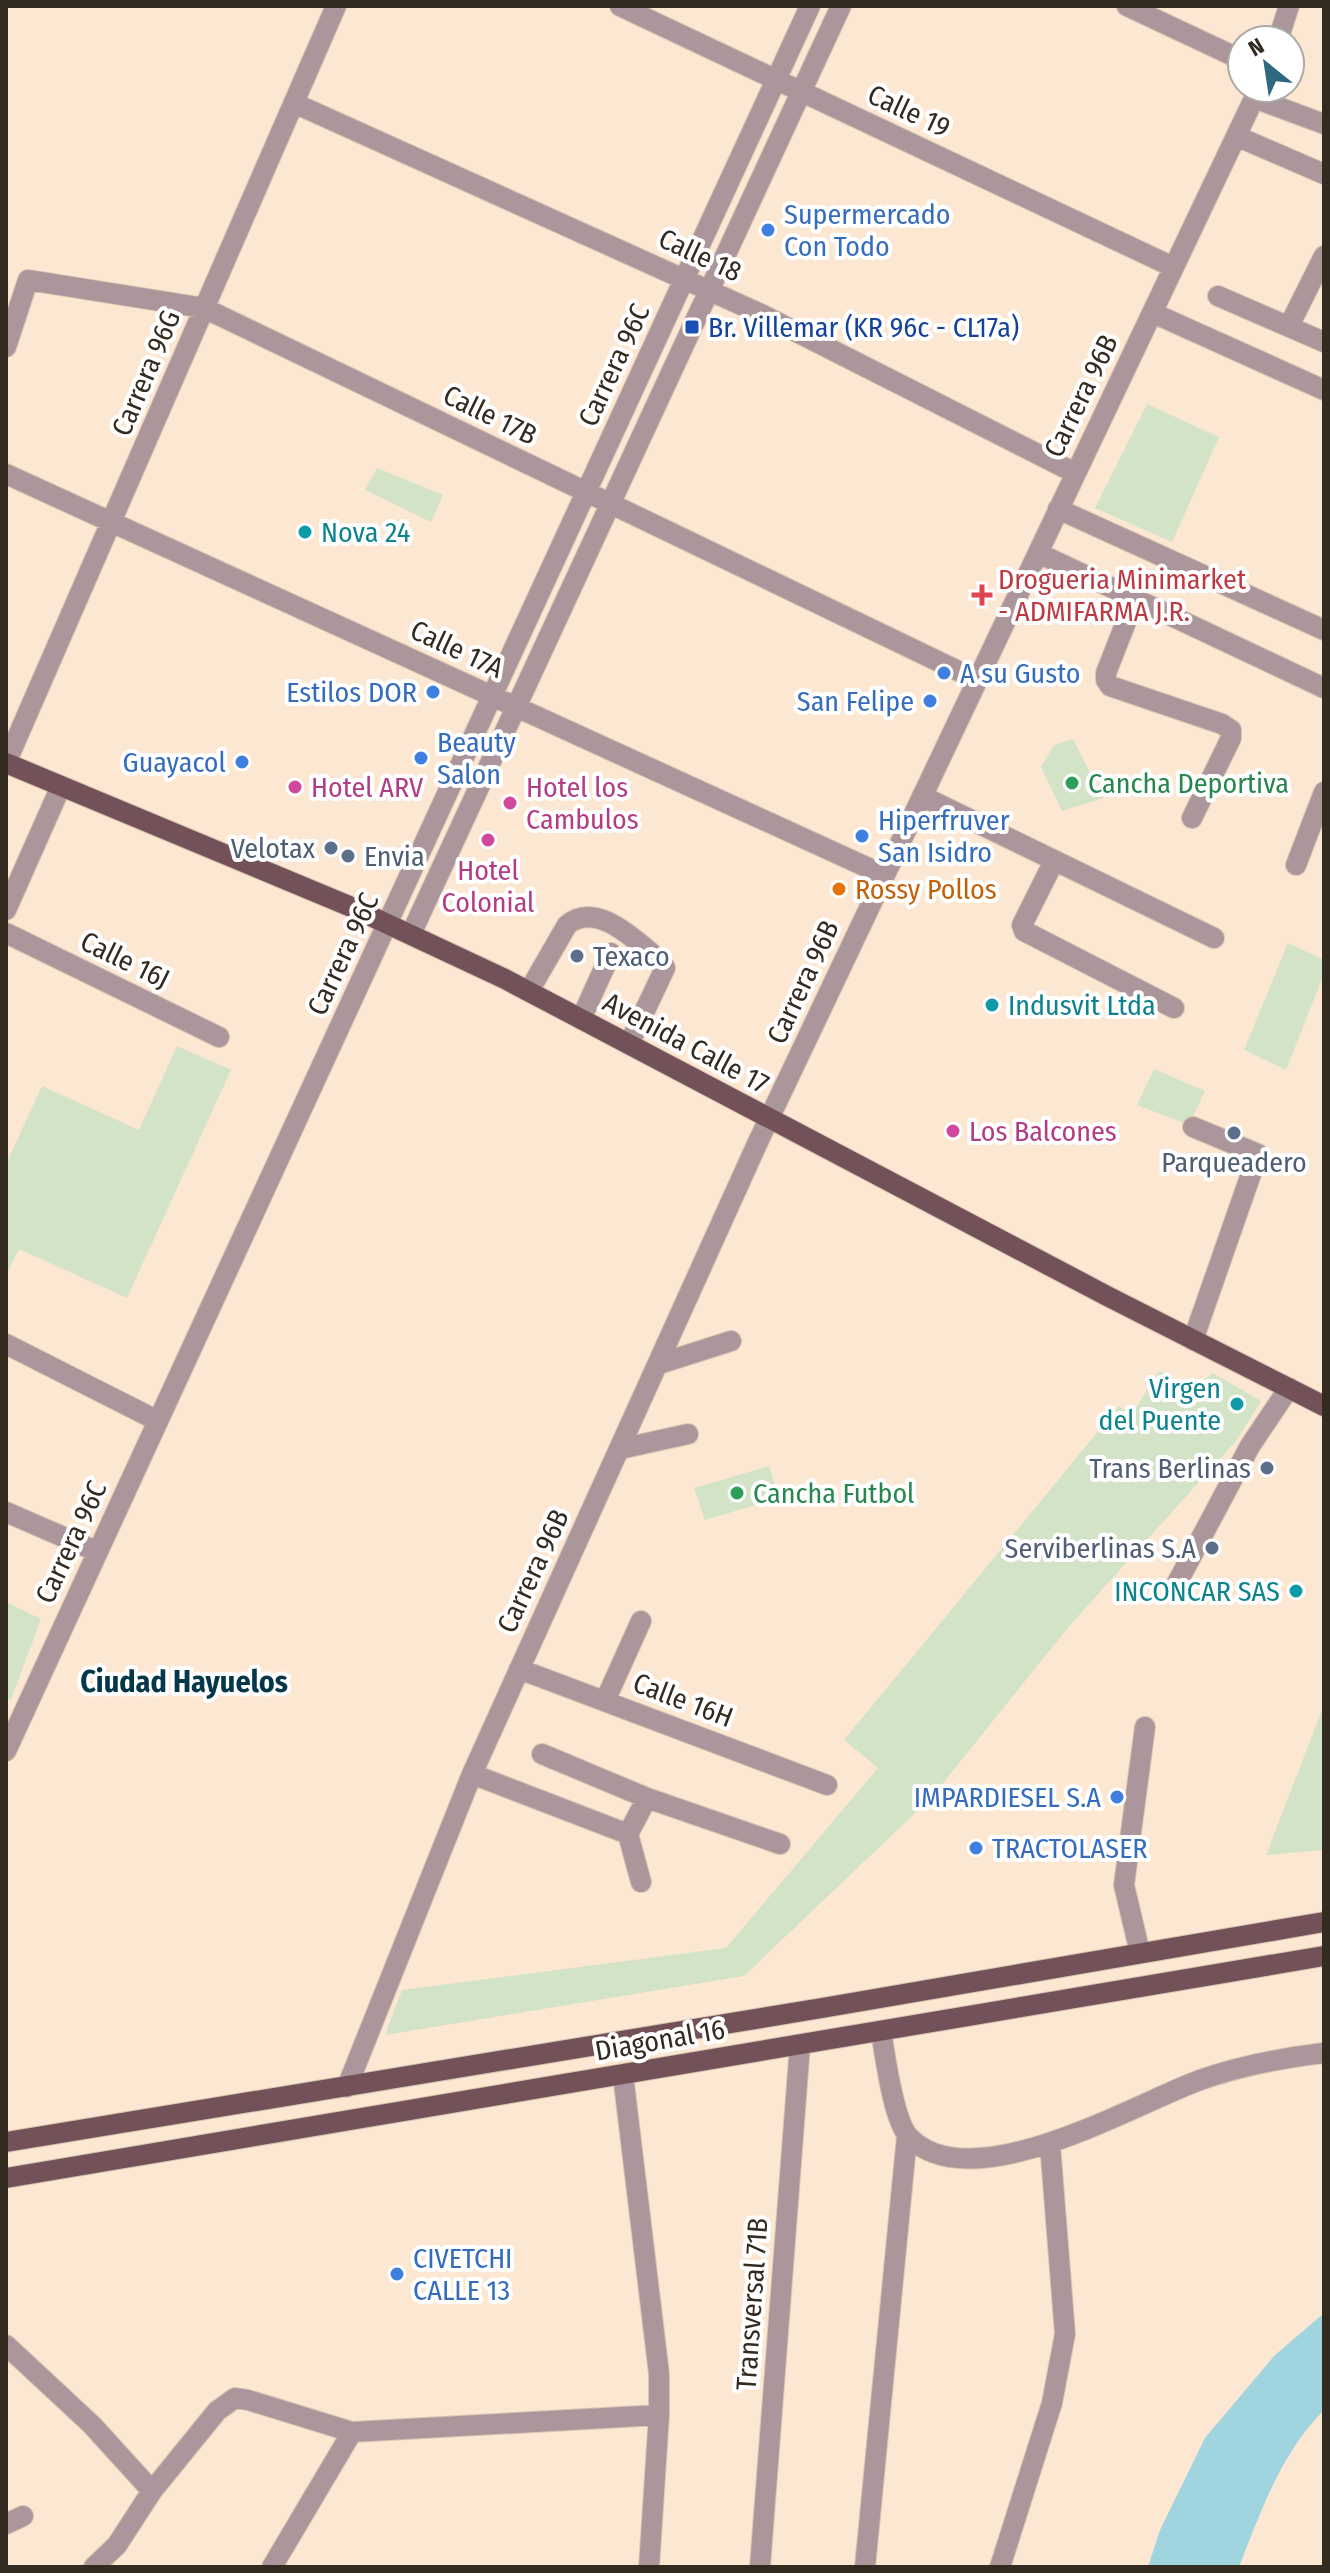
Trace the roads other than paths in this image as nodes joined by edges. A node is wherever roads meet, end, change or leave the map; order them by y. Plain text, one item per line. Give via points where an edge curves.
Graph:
1 (336, 6) edge
2 (620, 6) edge
3 (810, 6) edge
4 (841, 6) edge
5 (1127, 6) edge
6 (1226, 52) edge
7 (776, 79) junction
8 (801, 92) junction
9 (294, 103) junction
10 (1251, 104) edge
11 (1280, 104) edge
12 (1324, 124) edge
13 (1236, 136) junction
14 (1324, 174) edge
15 (1324, 256) edge
16 (1173, 267) junction
17 (684, 279) junction
18 (709, 290) junction
19 (1218, 296) dead end
20 (204, 308) junction
21 (1153, 313) junction
22 (1289, 326) junction
23 (1324, 342) edge
24 (6, 347) edge
25 (1324, 390) edge
26 (1075, 473) junction
27 (6, 474) edge
28 (587, 492) junction
29 (610, 504) junction
30 (1058, 509) junction
31 (111, 522) junction
32 (1038, 553) junction
33 (1135, 599) junction
34 (1324, 630) edge
35 (977, 680) junction
36 (1324, 688) edge
37 (493, 696) junction
38 (516, 707) junction
39 (6, 763) edge
40 (61, 786) junction
41 (1324, 792) edge
42 (922, 796) junction
43 (1192, 818) dead end
44 (1054, 861) junction
45 (1296, 865) dead end
46 (884, 875) junction
47 (6, 910) edge
48 (388, 924) junction
49 (6, 933) edge
50 (411, 934) junction
51 (1214, 938) dead end
52 (618, 939) junction
53 (529, 991) junction
54 (1174, 1008) dead end
55 (581, 1019) junction
56 (219, 1037) dead end
57 (629, 1044) junction
58 (769, 1118) junction
59 (1193, 1127) dead end
60 (1193, 1340) junction
61 (731, 1341) dead end
62 (6, 1344) edge
63 (659, 1364) junction
64 (1289, 1388) junction
65 (1324, 1406) edge
66 (158, 1421) junction
67 (688, 1434) dead end
68 (620, 1449) junction
69 (6, 1512) edge
70 (98, 1552) junction
71 (1176, 1585) dead end
72 (641, 1621) dead end
73 (519, 1669) junction
74 (605, 1701) junction
75 (1145, 1727) dead end
76 (6, 1751) edge
77 (542, 1754) dead end
78 (472, 1774) junction
79 (827, 1785) dead end
80 (647, 1798) junction
81 (628, 1834) junction
82 (780, 1844) dead end
83 (641, 1882) dead end
84 (1324, 1922) edge
85 (1140, 1953) junction
86 (1324, 1956) edge
87 (881, 2031) junction
88 (800, 2045) junction
89 (1324, 2053) edge
90 (623, 2075) junction
91 (347, 2087) junction
92 (907, 2136) junction
93 (6, 2142) edge
94 (1050, 2144) junction
95 (6, 2178) edge
96 (6, 2345) edge
97 (659, 2415) junction
98 (352, 2432) junction
99 (152, 2491) junction
100 (94, 2567) edge
101 (272, 2567) edge
102 (649, 2567) edge
103 (760, 2567) edge
104 (865, 2567) edge
105 (1000, 2567) edge

1 - 9 street, Carrera 96G
2 - 7 street, Calle 19
3 - 7 street, Carrera 96C
4 - 8 street, Carrera 96C
5 - 6 street
7 - 8 street, Calle 19
7 - 17 street, Carrera 96C
8 - 16 street, Calle 19
8 - 18 street, Carrera 96C
9 - 17 street, Calle 18
9 - 20 street, Carrera 96G
10 - 13 street, Carrera 96B
11 - 12 street
13 - 14 street
13 - 16 street, Carrera 96B
15 - 22 street
16 - 21 street, Carrera 96B
17 - 18 street, Calle 18
17 - 28 street, Carrera 96C
18 - 26 street, Calle 18
18 - 29 street, Carrera 96C
19 - 22 street
20 - 24 street, Calle 17B via 28,280
20 - 28 street, Calle 17B
20 - 31 street, Carrera 96G
21 - 25 street
21 - 26 street, Carrera 96B
22 - 23 street
26 - 30 street, Carrera 96B
27 - 31 street, Calle 17A
28 - 29 street, Calle 17B
28 - 37 street, Carrera 96C
29 - 35 street, Calle 17B
29 - 38 street, Carrera 96C
30 - 32 street, Carrera 96B
30 - 34 street
31 - 37 street, Calle 17A
31 - 39 street, Carrera 96G
32 - 33 street
32 - 35 street, Carrera 96B
33 - 36 street
33 - 43 street via 1106,673 1110,686 1231,730
35 - 42 street, Carrera 96B
37 - 38 street, Calle 17A
37 - 48 street, Carrera 96C
38 - 46 street, Calle 17A
38 - 50 street, Carrera 96C
39 - 40 main road, Avenida Calle 17
40 - 47 street
40 - 48 main road, Avenida Calle 17
41 - 45 street
42 - 44 street
42 - 46 street, Carrera 96B
44 - 51 street
44 - 54 street via 1022,925 1024,931
46 - 58 street, Carrera 96B
48 - 50 main road, Avenida Calle 17
48 - 66 street, Carrera 96C
49 - 56 street, Calle 16J
50 - 53 main road, Avenida Calle 17
52 - 53 street via 596,918 572,921
52 - 55 street
52 - 57 street via 665,968
53 - 55 main road, Avenida Calle 17
55 - 57 main road, Avenida Calle 17
57 - 58 main road, Avenida Calle 17
58 - 60 main road, Avenida Calle 17
58 - 63 street, Carrera 96B
59 - 60 street via 1258,1154
60 - 64 main road, Avenida Calle 17
61 - 63 street
62 - 66 street
63 - 68 street, Carrera 96B
64 - 65 main road, Avenida Calle 17
64 - 71 street via 1250,1446
66 - 70 street, Carrera 96C
67 - 68 street
68 - 73 street, Carrera 96B
69 - 70 street
70 - 76 street, Carrera 96C
72 - 74 street
73 - 74 street, Calle 16H
73 - 78 street, Carrera 96B
74 - 79 street, Calle 16H
75 - 85 street via 1124,1885
77 - 80 street
78 - 81 street
78 - 91 street, Carrera 96B
80 - 81 street
80 - 82 street
81 - 83 street
84 - 85 main road, Diagonal 16
85 - 91 main road, Diagonal 16
86 - 87 main road, Diagonal 16
87 - 88 main road, Diagonal 16
87 - 92 street
88 - 90 main road, Diagonal 16
88 - 103 street, Transversal 71B
89 - 94 street via 1271,2059 1200,2080
90 - 95 main road, Diagonal 16
90 - 97 street via 659,2374
91 - 93 main road, Diagonal 16
92 - 94 street via 930,2151 964,2159
92 - 104 street
94 - 105 street via 1065,2334 1052,2403
96 - 99 street via 92,2425
97 - 98 street
97 - 102 street
98 - 99 street via 235,2398 217,2411
98 - 101 street
99 - 100 street via 117,2545

